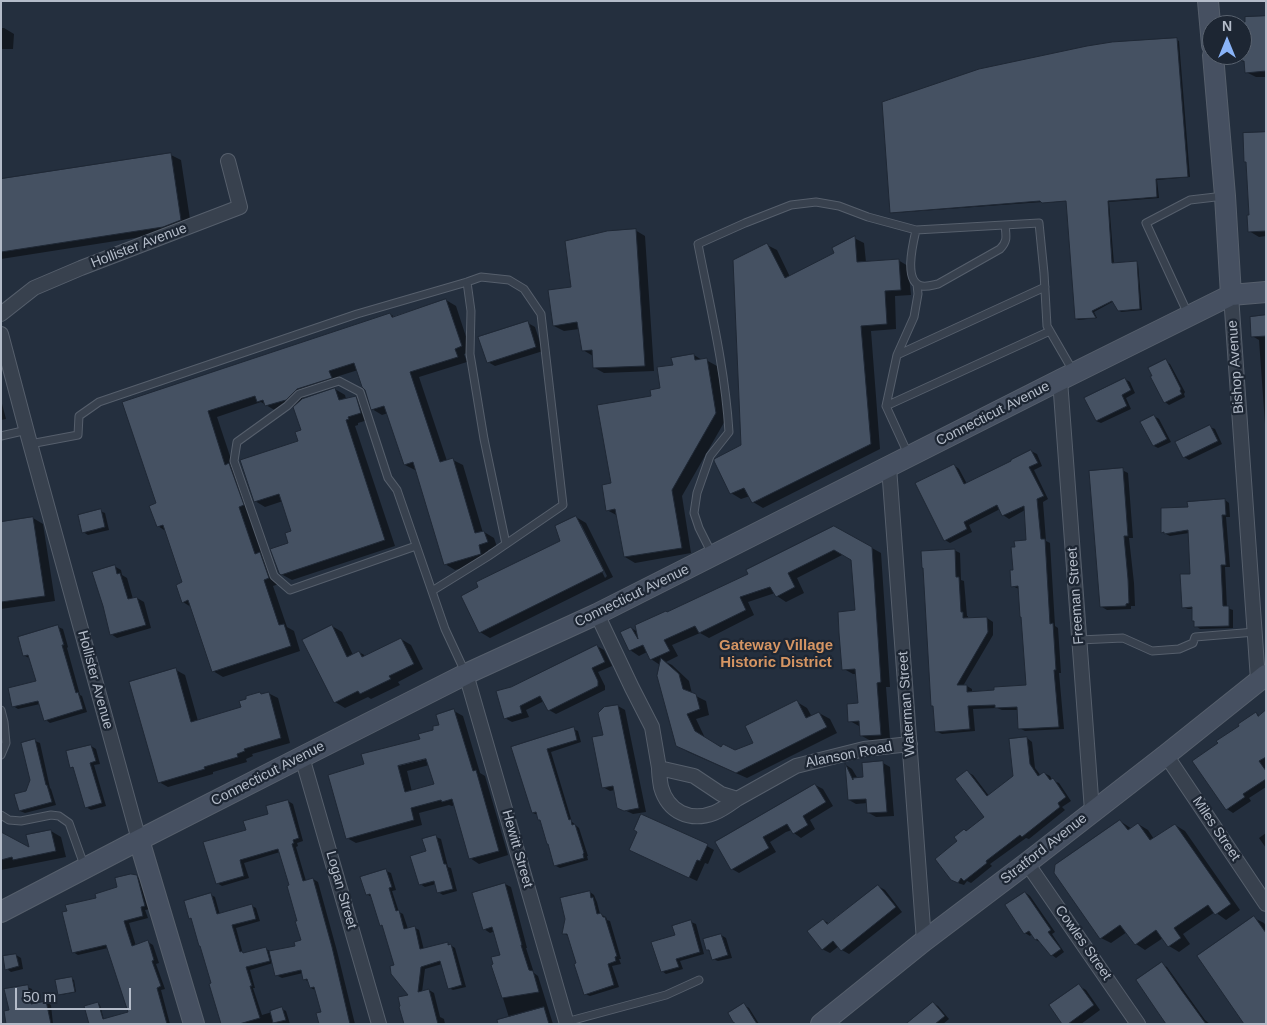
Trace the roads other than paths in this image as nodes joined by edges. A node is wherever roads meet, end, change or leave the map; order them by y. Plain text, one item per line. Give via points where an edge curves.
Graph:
1 (1208, 1) edge
2 (1209, 15) edge
3 (1214, 65) edge
4 (228, 161) dead end
5 (1224, 196) junction
6 (1005, 225) junction
7 (916, 230) junction
8 (467, 282) junction
9 (918, 284) junction
10 (1045, 287) junction
11 (1266, 292) edge
12 (1231, 295) junction
13 (1, 314) edge
14 (1189, 316) junction
15 (1050, 331) junction
16 (1, 334) edge
17 (897, 355) junction
18 (1067, 377) junction
19 (886, 406) junction
20 (27, 430) junction
21 (1, 436) edge
22 (30, 444) junction
23 (909, 457) junction
24 (889, 467) junction
25 (506, 544) junction
26 (416, 546) junction
27 (712, 556) junction
28 (432, 591) junction
29 (596, 614) junction
30 (1255, 632) junction
31 (1079, 640) junction
32 (466, 674) junction
33 (1262, 677) edge
34 (1, 710) edge
35 (910, 744) junction
36 (1, 755) edge
37 (1166, 755) junction
38 (302, 756) junction
39 (659, 768) junction
40 (738, 799) junction
41 (1092, 811) junction
42 (1, 815) edge
43 (139, 840) junction
44 (1027, 863) junction
45 (85, 868) junction
46 (1266, 904) edge
47 (1, 912) edge
48 (924, 941) junction
49 (699, 980) dead end
50 (833, 1020) edge
51 (567, 1023) edge
52 (194, 1024) edge
53 (379, 1024) edge
54 (1138, 1024) edge

1 - 2 main road
3 - 5 main road, Bishop Avenue
4 - 13 street, Hollister Avenue via 240,207 34,288
5 - 12 main road, Bishop Avenue
5 - 14 lane via 1190,200 1146,223
6 - 7 lane
6 - 9 lane via 1005,244 1000,249 938,284
6 - 10 lane via 1039,223
7 - 9 lane via 911,272
7 - 27 lane via 816,202 791,205 698,244 728,408 729,432 710,456 697,493 694,513
8 - 22 lane via 357,314 99,402 79,416 78,435
8 - 25 lane via 471,311 470,354
8 - 25 lane via 481,278 509,280 524,289 542,314 563,505
9 - 17 lane via 914,317
10 - 15 lane
10 - 17 lane
11 - 12 main road, Connecticut Avenue
12 - 14 main road, Connecticut Avenue
12 - 30 street, Bishop Avenue
14 - 18 main road, Connecticut Avenue
15 - 18 lane
15 - 19 lane
16 - 20 street, Hollister Avenue
17 - 19 lane
18 - 23 main road, Connecticut Avenue
18 - 31 street, Freeman Street
19 - 23 lane
20 - 21 lane
20 - 22 street, Hollister Avenue
22 - 43 street, Hollister Avenue
23 - 24 main road, Connecticut Avenue
24 - 27 main road, Connecticut Avenue
24 - 35 street, Waterman Street
25 - 28 lane
26 - 26 lane via 396,490 388,478 360,392 338,381 299,394 236,442 234,461 274,576 290,590
26 - 28 lane
27 - 29 main road, Connecticut Avenue
28 - 32 lane
29 - 32 main road, Connecticut Avenue
29 - 39 street, Alanson Road via 652,727
30 - 31 lane via 1195,637 1193,643 1179,649 1152,651 1123,638
30 - 33 street, Bishop Avenue
31 - 41 street, Freeman Street
32 - 38 main road, Connecticut Avenue
32 - 51 street, Hewitt Street
33 - 37 main road, Stratford Avenue
34 - 36 lane via 6,743
35 - 40 street, Alanson Road via 864,749 796,766
35 - 48 street, Waterman Street
37 - 41 main road, Stratford Avenue
37 - 46 street, Miles Street
38 - 43 main road, Connecticut Avenue
38 - 53 street, Logan Street
39 - 40 street via 694,776 720,794
39 - 40 street, Alanson Road via 666,798 685,815 715,813
41 - 44 main road, Stratford Avenue
42 - 45 lane via 21,821 59,816 69,823
43 - 45 main road, Connecticut Avenue
43 - 52 main road, Hollister Avenue
44 - 48 main road, Stratford Avenue
44 - 54 street, Cowles Street
45 - 47 main road, Connecticut Avenue
48 - 50 main road, Stratford Avenue
49 - 51 lane via 666,995

